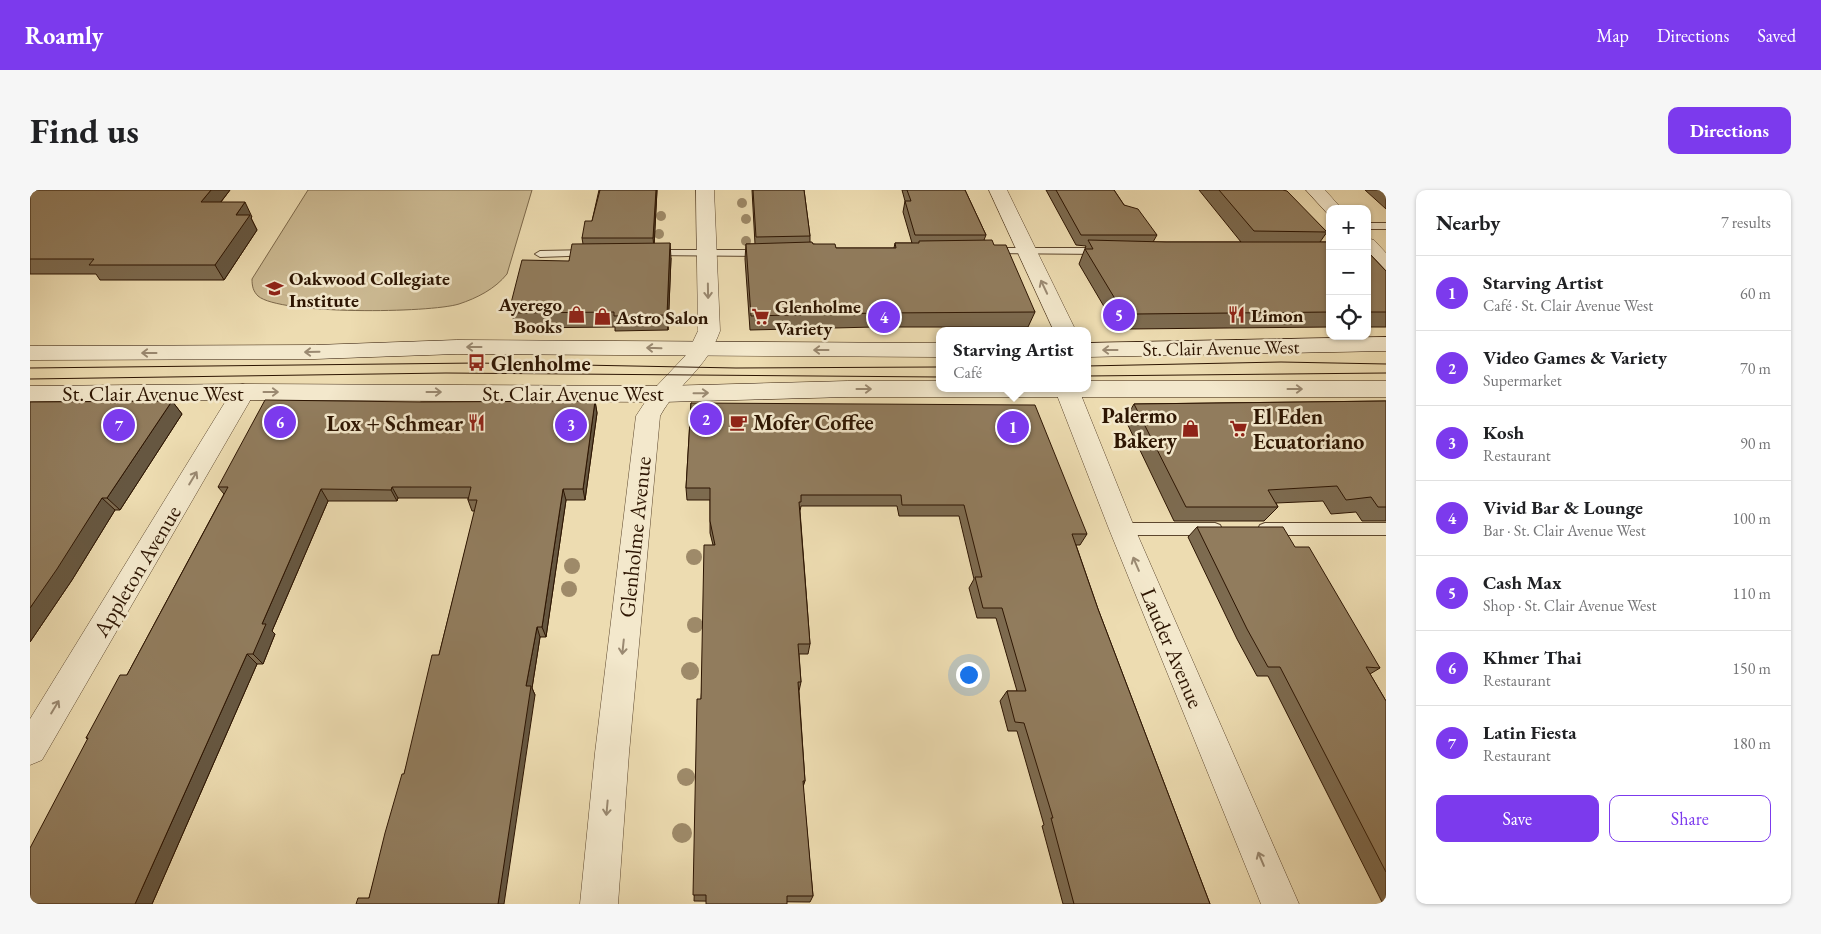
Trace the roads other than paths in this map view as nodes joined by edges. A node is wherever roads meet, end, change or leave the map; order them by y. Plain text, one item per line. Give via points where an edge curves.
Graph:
1 (705, 190) edge
2 (998, 190) edge
3 (1315, 190) edge
4 (1329, 205) edge
5 (1371, 226) edge
6 (1386, 226) edge
7 (1027, 250) junction
8 (974, 251) edge
9 (1116, 251) edge
10 (639, 253) edge
11 (707, 253) junction
12 (775, 253) edge
13 (540, 254) dead end
14 (599, 254) edge
15 (1063, 327) edge
16 (1386, 344) edge
17 (703, 349) junction
18 (936, 350) edge
19 (1091, 350) edge
20 (30, 353) edge
21 (936, 389) edge
22 (1386, 389) edge
23 (1091, 390) edge
24 (243, 392) junction
25 (1067, 392) edge
26 (30, 394) edge
27 (662, 394) junction
28 (1122, 529) junction
29 (1230, 529) edge
30 (1250, 529) edge
31 (1386, 529) edge
32 (30, 749) edge
33 (599, 904) edge
34 (1280, 904) edge

1 - 11 main road, Glenholme Avenue
2 - 7 main road
3 - 4 main road
5 - 6 lane
7 - 8 lane
7 - 9 lane
15 -> 7 main road
10 - 11 lane
11 - 12 lane
11 -> 17 main road, Glenholme Avenue via 709,331
13 - 14 lane
16 -> 19 main road, St. Clair Avenue West
18 -> 17 main road, St. Clair Avenue West
17 -> 20 main road, St. Clair Avenue West via 457,346 315,352
17 - 27 main road, Glenholme Avenue
27 -> 21 main road, St. Clair Avenue West
23 -> 22 main road, St. Clair Avenue West
24 - 26 main road, St. Clair Avenue West
24 -> 27 main road, St. Clair Avenue West
32 -> 24 main road, Appleton Avenue
25 - 28 main road, Lauder Avenue
27 -> 33 main road, Glenholme Avenue via 648,416
28 - 29 lane
34 -> 28 main road, Lauder Avenue
30 - 31 lane

